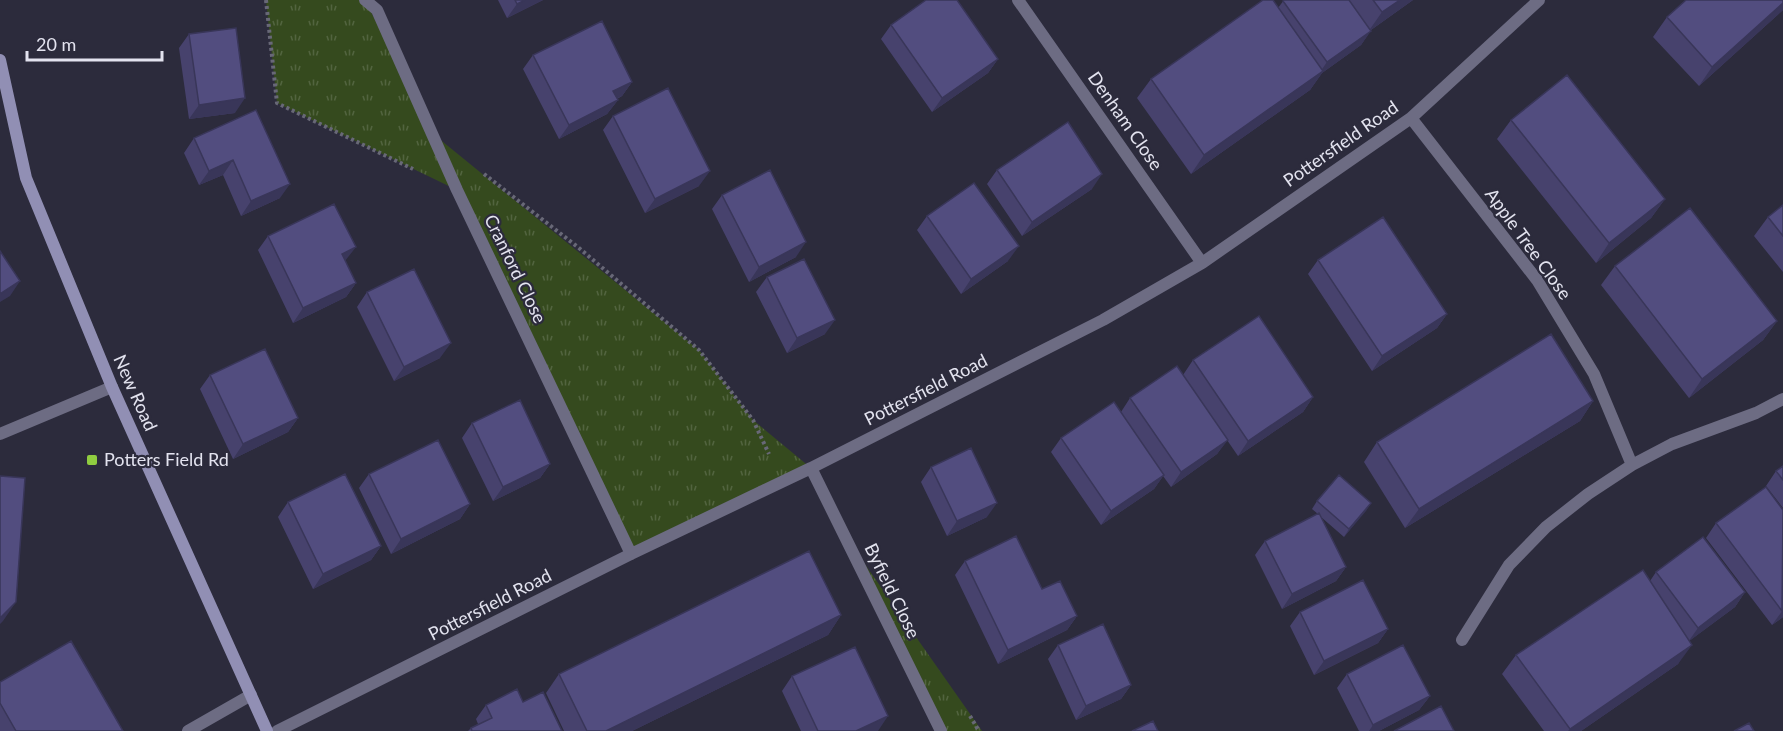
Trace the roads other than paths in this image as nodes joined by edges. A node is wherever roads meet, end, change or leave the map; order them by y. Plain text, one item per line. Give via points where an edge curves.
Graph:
1 (365, 0) edge
2 (1018, 0) edge
3 (1539, 0) edge
4 (0, 60) edge
5 (1411, 118) junction
6 (1202, 263) junction
7 (112, 387) junction
8 (1783, 399) edge
9 (0, 434) edge
10 (1632, 465) junction
11 (811, 468) junction
12 (631, 554) junction
13 (1462, 640) dead end
14 (251, 695) junction
15 (188, 731) edge
16 (267, 731) edge
17 (277, 731) edge
18 (941, 731) edge

1 - 12 street, Cranford Close via 377,10 457,190
2 - 6 street, Denham Close
3 - 5 street, Pottersfield Road
4 - 7 street, New Road via 26,178
5 - 6 street, Pottersfield Road
5 - 10 street, Apple Tree Close via 1537,280 1594,374
6 - 11 street, Pottersfield Road via 1103,320
7 - 9 street
7 - 14 street, New Road
8 - 10 street via 1672,444
10 - 13 street via 1546,527 1509,565
11 - 12 street, Pottersfield Road
11 - 18 street, Byfield Close
12 - 17 street, Pottersfield Road
14 - 15 street
14 - 16 street, New Road

